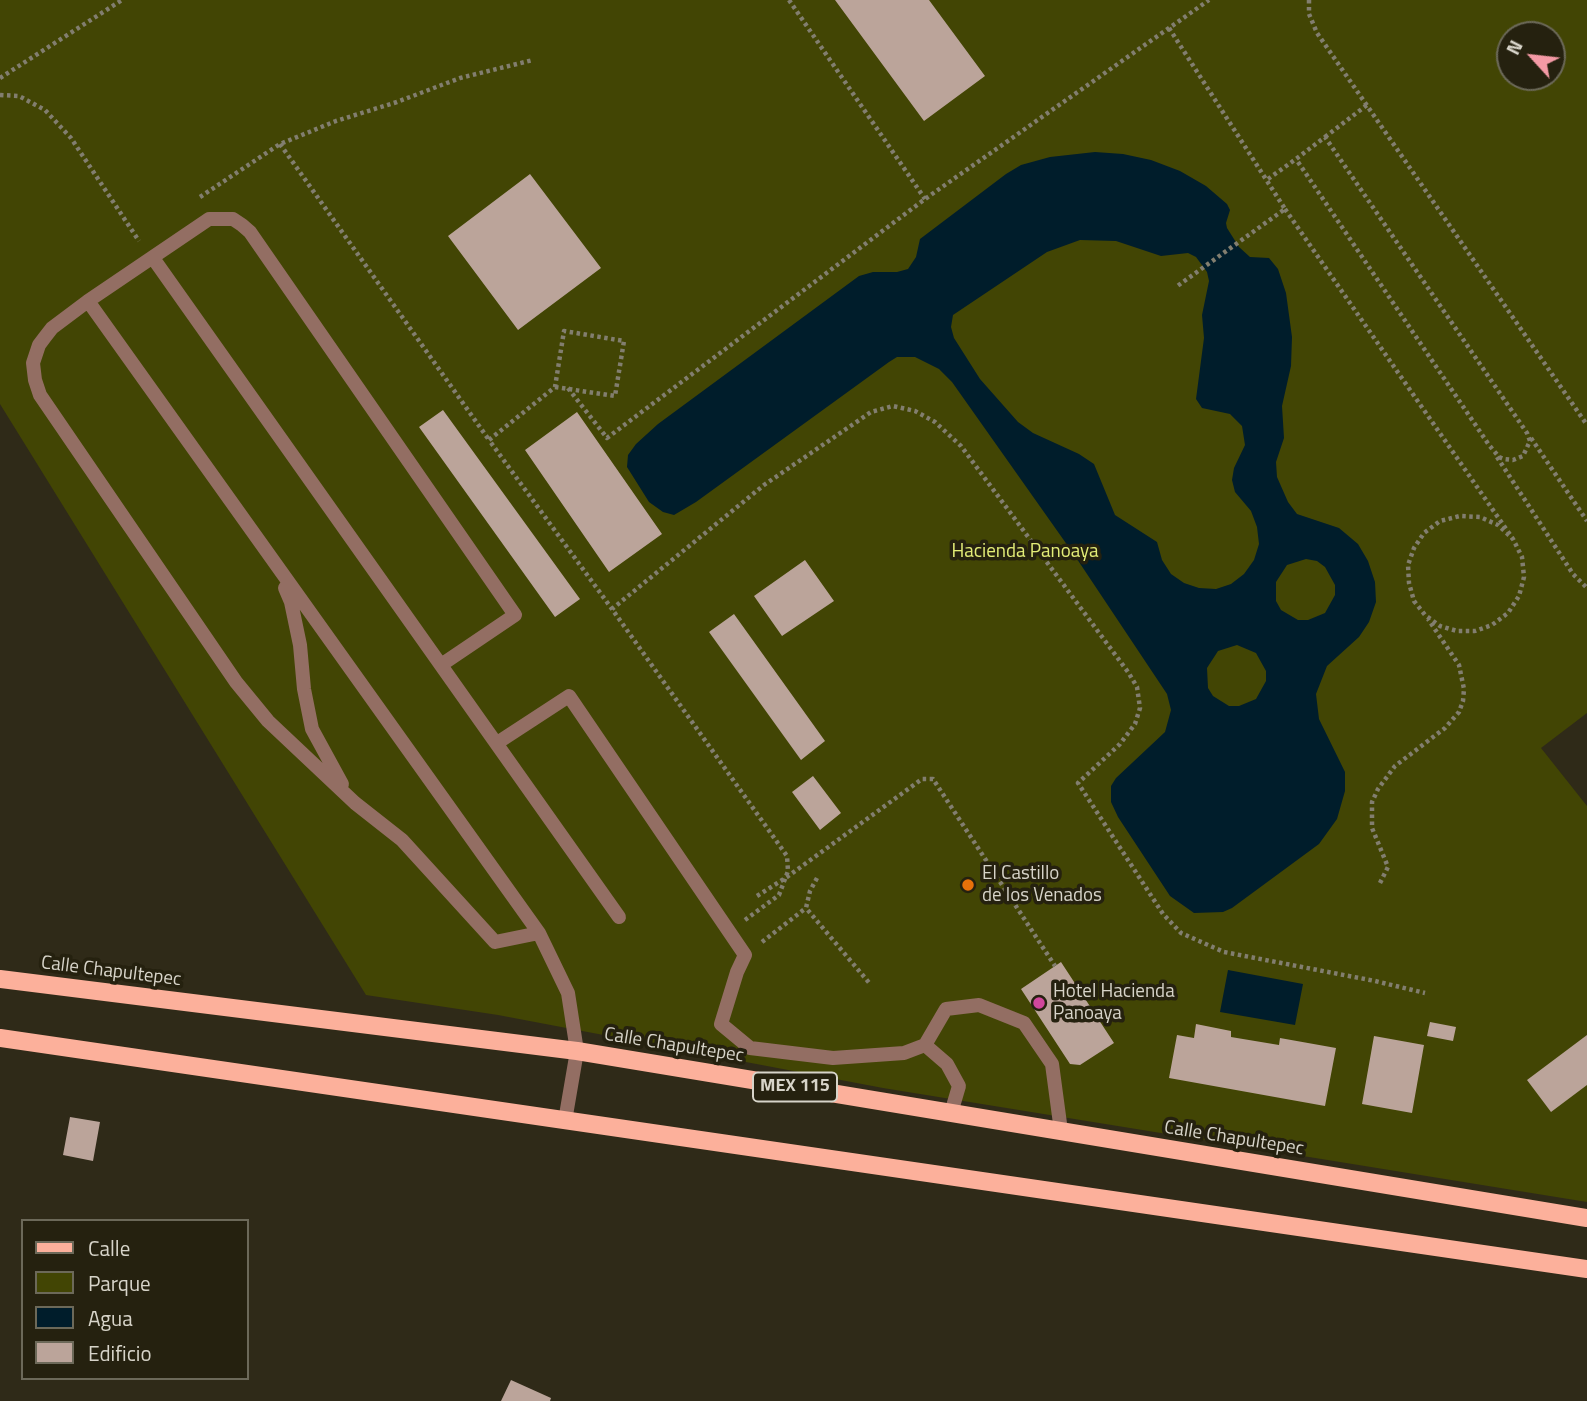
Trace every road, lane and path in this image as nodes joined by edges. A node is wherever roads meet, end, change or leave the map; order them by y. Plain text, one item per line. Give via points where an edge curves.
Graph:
1 (122, 0) edge
2 (789, 0) edge
3 (1209, 0) edge
4 (1309, 0) edge
5 (1169, 28) junction
6 (533, 60) dead end
7 (0, 78) edge
8 (0, 95) edge
9 (1367, 105) junction
10 (1325, 137) junction
11 (281, 144) junction
12 (1296, 159) junction
13 (1268, 179) junction
14 (925, 199) junction
15 (190, 205) dead end
16 (1285, 209) junction
17 (149, 234) dead end
18 (152, 258) junction
19 (1176, 288) dead end
20 (88, 301) junction
21 (555, 387) junction
22 (568, 388) junction
23 (1587, 425) edge
24 (1527, 433) junction
25 (489, 440) junction
26 (1489, 445) junction
27 (1587, 521) edge
28 (1513, 539) junction
29 (277, 567) junction
30 (1587, 588) edge
31 (612, 609) junction
32 (1425, 615) junction
33 (441, 666) junction
34 (497, 743) junction
35 (355, 803) junction
36 (787, 877) junction
37 (817, 878) dead end
38 (1380, 883) dead end
39 (757, 896) dead end
40 (806, 908) junction
41 (619, 917) dead end
42 (539, 933) junction
43 (727, 933) junction
44 (745, 955) junction
45 (1055, 966) dead end
46 (0, 979) edge
47 (871, 985) dead end
48 (1425, 993) dead end
49 (0, 1038) edge
50 (925, 1045) junction
51 (577, 1051) junction
52 (951, 1113) junction
53 (565, 1121) junction
54 (1061, 1131) junction
55 (1587, 1218) edge
56 (1587, 1269) edge

1 - 7 path
2 - 14 path
3 - 5 path
4 - 9 path via 1309,15 1317,33
5 - 13 path
5 - 14 path
6 - 11 path via 460,78
8 - 17 path via 19,96 45,110 71,138 138,242
9 - 10 path
9 - 23 path
10 - 12 path
10 - 24 path
11 - 15 path
11 - 25 path
12 - 13 path
12 - 26 path
13 - 16 path
14 - 22 path via 607,438
16 - 19 path
16 - 28 path
18 - 20 lane
18 - 33 lane
18 - 33 lane via 209,219 233,219 250,233 515,615
20 - 29 lane
20 - 35 lane via 52,328 39,345 33,363 40,395 236,682 268,722
21 - 22 path
21 - 22 path via 564,331 624,341 615,396
21 - 25 path
24 - 26 path via 1529,446 1517,459 1499,457
24 - 27 path
25 - 31 path
26 - 30 path via 1573,574
28 - 32 path via 1524,577 1508,613 1475,631 1440,626
28 - 32 path via 1480,517 1460,516 1424,533 1408,565 1414,601
29 - 35 lane via 291,602 312,729
29 - 42 lane
31 - 36 path via 787,856
31 - 48 path via 764,485 871,412 893,406 915,411 961,446 1137,687 1140,708 1135,724 1078,783 1163,914 1181,933 1224,953
32 - 38 path via 1459,665 1463,701 1445,728 1395,766 1378,789 1372,828 1388,867
33 - 34 lane
34 - 41 lane
34 - 43 lane via 569,696
35 - 42 lane via 402,840 495,942
36 - 39 path
36 - 43 path via 779,895
36 - 45 path via 922,779 933,779
37 - 40 path
40 - 44 path
40 - 47 path
42 - 51 lane via 568,993
43 - 44 lane
44 - 50 lane via 721,1024 750,1048 834,1058 904,1053
46 - 51 main road, Calle Chapultepec / MEX 115
49 - 53 main road
50 - 52 lane via 947,1064 959,1086
50 - 54 lane via 946,1009 979,1006 1024,1023 1052,1064
51 - 52 main road, Calle Chapultepec / MEX 115
51 - 53 lane
52 - 54 main road, Calle Chapultepec / MEX 115
53 - 56 main road
54 - 55 main road, Calle Chapultepec / MEX 115

